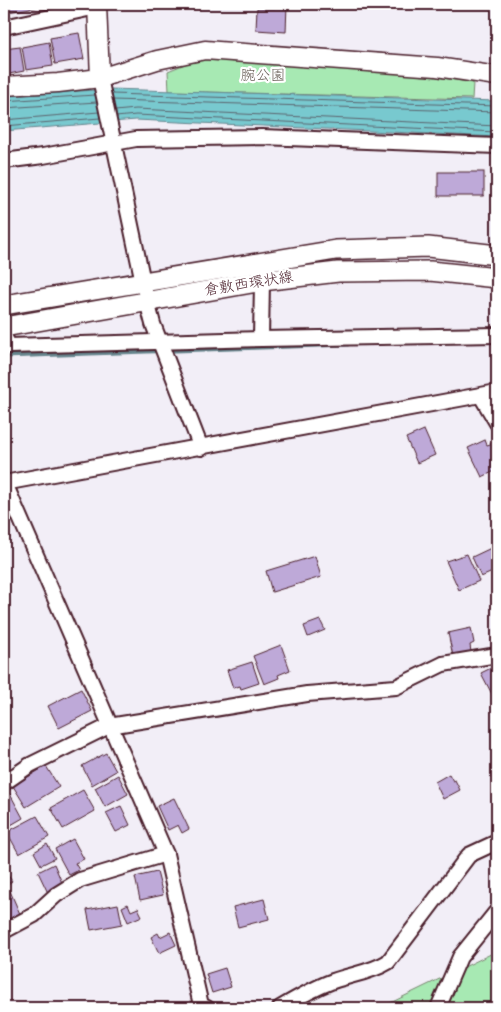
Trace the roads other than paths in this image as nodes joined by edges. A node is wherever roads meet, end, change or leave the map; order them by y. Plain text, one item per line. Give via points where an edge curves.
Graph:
1 (97, 5) edge
2 (4, 27) edge
3 (497, 76) edge
4 (100, 78) junction
5 (4, 86) edge
6 (114, 144) junction
7 (497, 146) edge
8 (4, 161) edge
9 (497, 255) edge
10 (497, 278) edge
11 (262, 281) junction
12 (143, 282) junction
13 (147, 301) junction
14 (4, 304) edge
15 (4, 327) edge
16 (497, 335) edge
17 (4, 336) edge
18 (261, 338) junction
19 (160, 341) junction
20 (497, 392) edge
21 (481, 396) junction
22 (497, 423) edge
23 (201, 448) junction
24 (4, 482) edge
25 (497, 655) edge
26 (109, 726) junction
27 (4, 783) edge
28 (497, 842) edge
29 (166, 854) junction
30 (497, 911) edge
31 (4, 931) edge
32 (207, 1008) edge
33 (280, 1008) edge
34 (438, 1008) edge

1 - 2 street
1 - 4 street
3 - 4 street via 427,67 205,50 157,60
4 - 5 street
4 - 6 street
6 - 7 street via 136,139 262,137
6 - 8 street
6 - 12 street
9 - 12 main road, 倉敷西環状線 via 428,247 336,250
10 - 11 main road, 倉敷西環状線 via 430,271 338,272
11 - 13 main road, 倉敷西環状線
11 - 18 street
12 - 13 street
12 - 14 main road, 倉敷西環状線
13 - 15 main road, 倉敷西環状線
13 - 19 street
16 - 18 street
17 - 19 street via 9,346
18 - 19 street
19 - 23 street
20 - 21 street
21 - 22 street
21 - 23 street
23 - 24 street
24 - 26 street
25 - 26 street via 443,664 396,687 307,694
26 - 27 street via 30,765
26 - 29 street
28 - 33 street via 469,854 388,962 374,970 311,990
29 - 31 street via 80,880 56,895 34,915
29 - 32 street via 201,1005
30 - 34 street via 460,956

